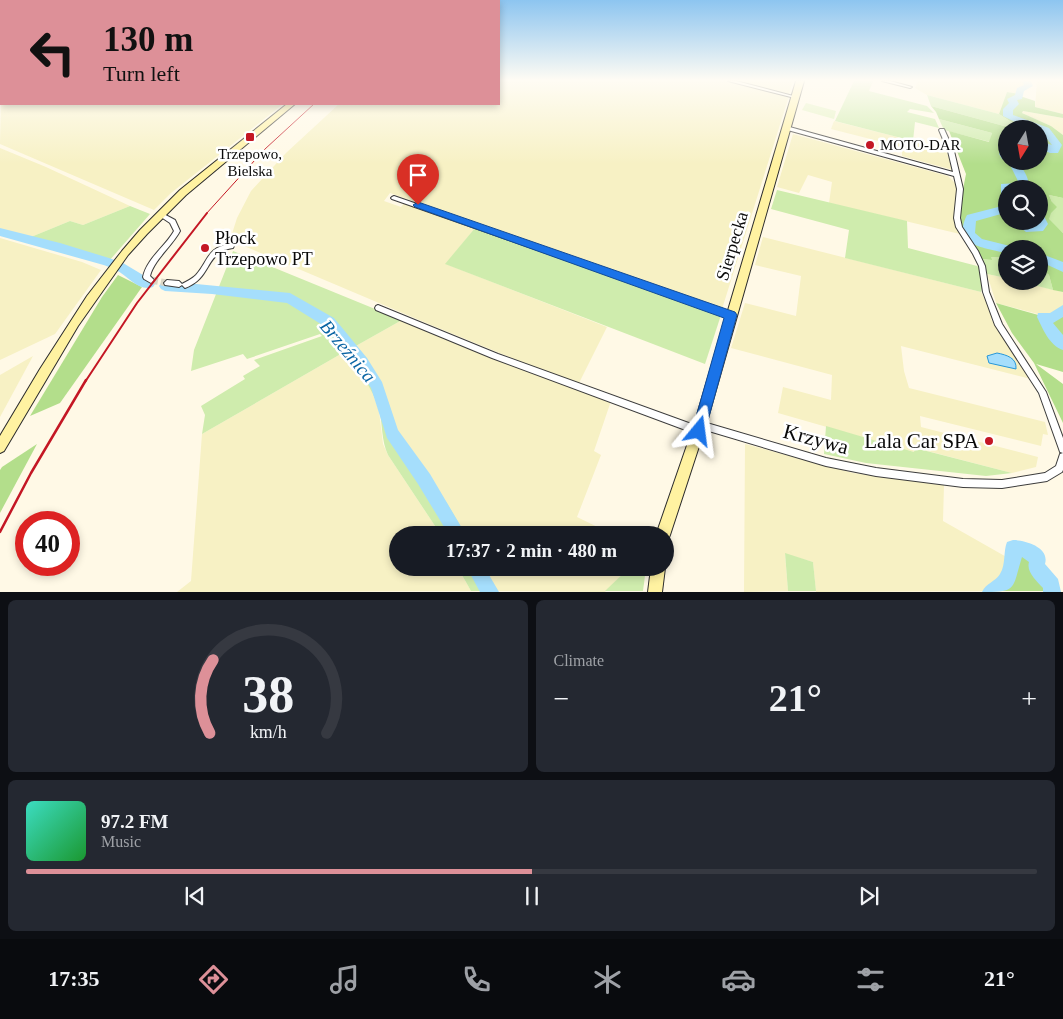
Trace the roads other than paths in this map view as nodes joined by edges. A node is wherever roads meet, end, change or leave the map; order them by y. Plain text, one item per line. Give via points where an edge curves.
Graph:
1 (285, 109) edge
2 (792, 109) edge
3 (786, 128) junction
4 (942, 130) dead end
5 (957, 175) junction
6 (394, 198) dead end
7 (160, 214) junction
8 (231, 246) dead end
9 (151, 280) dead end
10 (167, 283) tunnel mouth
11 (378, 308) dead end
12 (731, 315) junction
13 (700, 428) junction
14 (0, 447) edge
15 (1063, 448) edge
16 (1063, 457) edge
17 (666, 526) edge
18 (657, 576) edge
19 (655, 592) edge

1 - 7 street via 200,177
2 - 3 street, Sierpecka
3 - 5 street
3 - 12 street, Sierpecka
4 - 5 street
5 - 15 street via 959,227 982,266 986,292 999,325 1042,392
6 - 12 street
7 - 9 street via 177,230 170,244 147,271 146,277
7 - 14 street via 108,274 71,328
8 - 10 street via 221,247 214,253 194,282
11 - 13 street, Krzywa via 504,359
12 - 13 street, Sierpecka
13 - 16 street, Krzywa via 826,462 963,483 1002,484 1047,477 1059,469
13 - 17 street, Sierpecka
18 - 19 street

